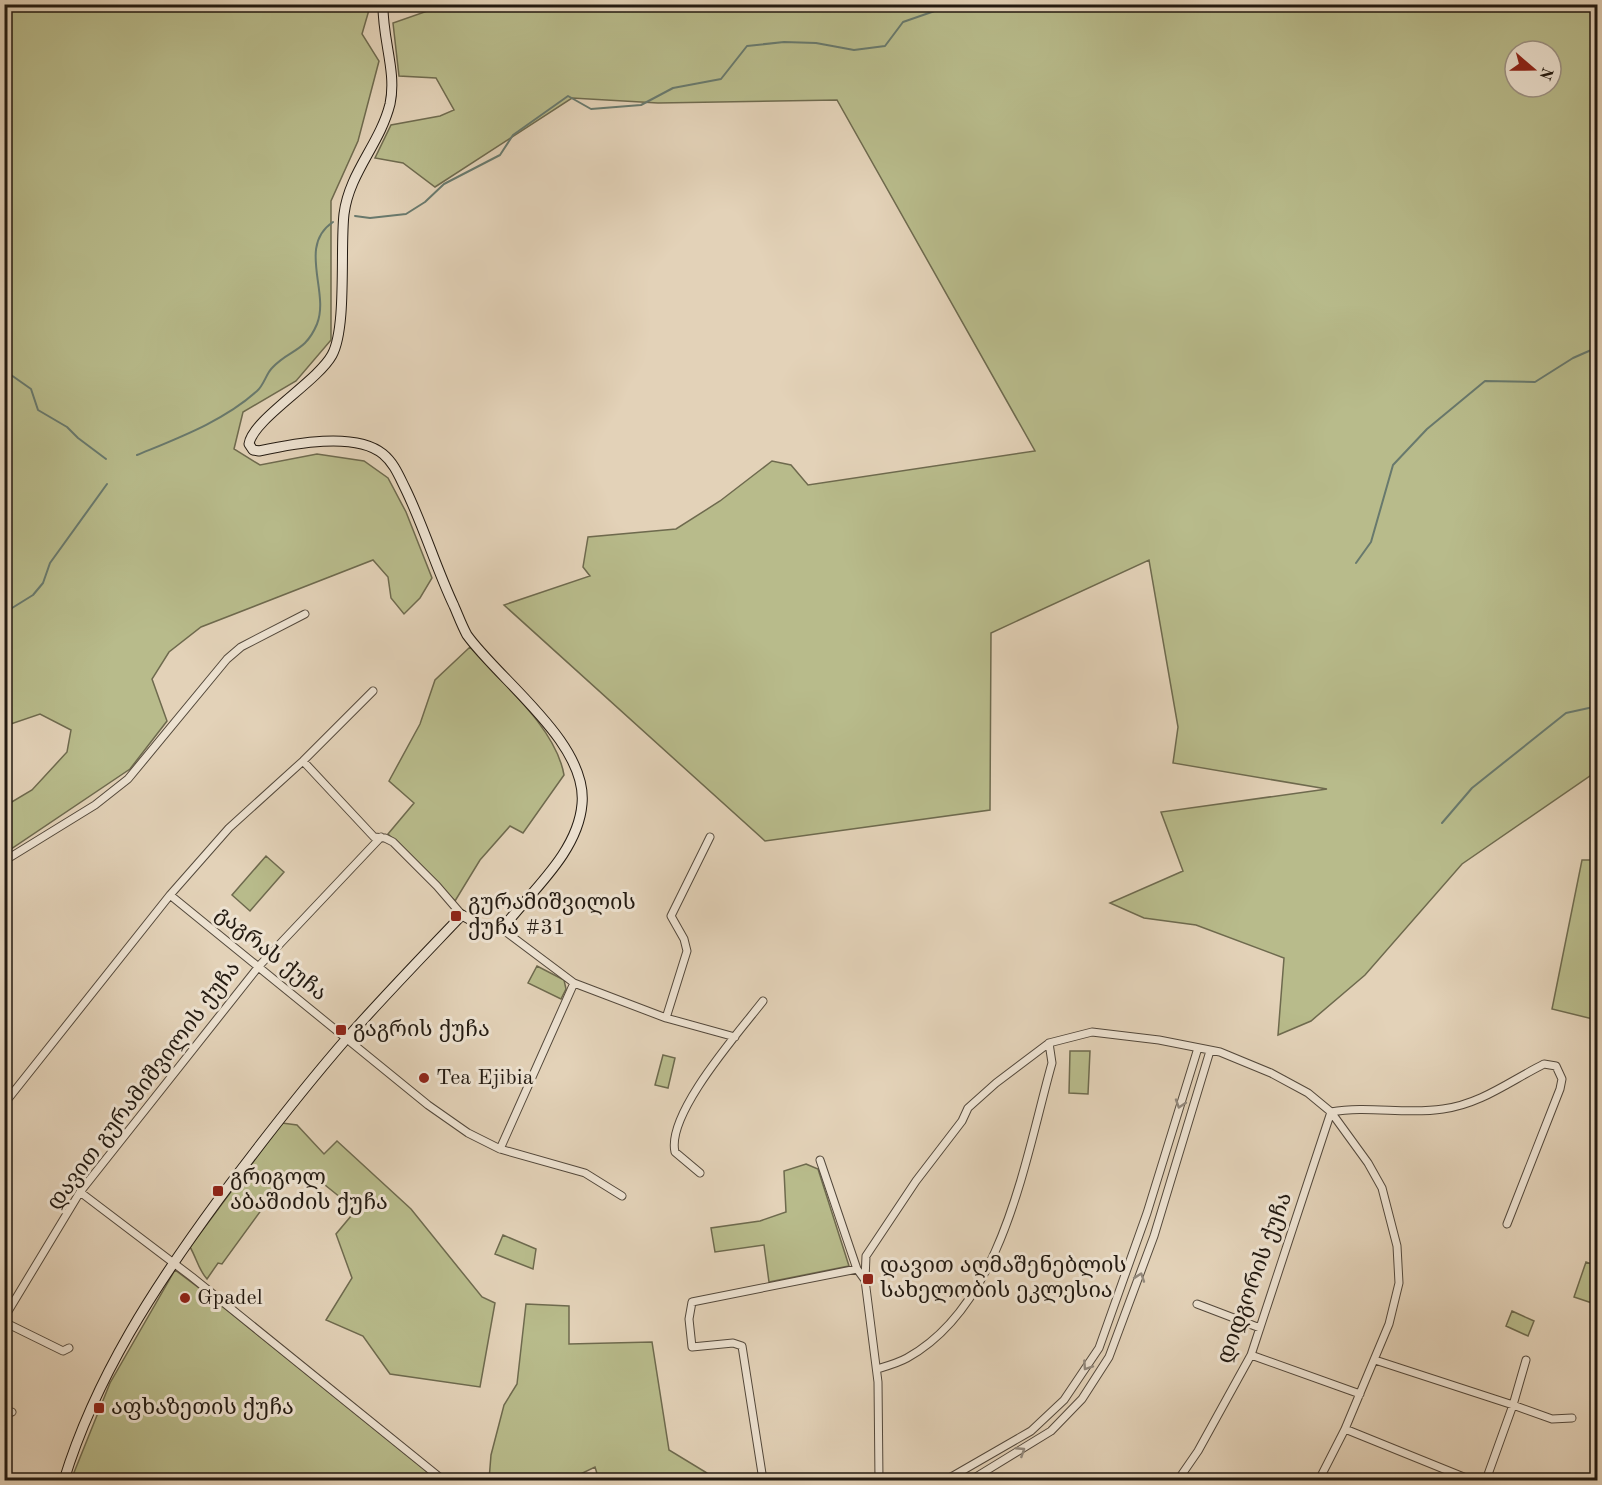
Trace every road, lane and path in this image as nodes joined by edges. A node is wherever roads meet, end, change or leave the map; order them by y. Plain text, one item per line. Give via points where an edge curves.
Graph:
1 (383, 4) edge
2 (305, 614) dead end
3 (373, 691) dead end
4 (303, 761) junction
5 (381, 837) junction
6 (710, 837) dead end
7 (4, 861) edge
8 (171, 895) junction
9 (462, 915) junction
10 (502, 929) junction
11 (259, 966) junction
12 (574, 983) junction
13 (763, 1001) dead end
14 (666, 1018) junction
15 (735, 1037) junction
16 (345, 1040) junction
17 (1049, 1044) junction
18 (1198, 1048) junction
19 (1210, 1051) junction
20 (4, 1104) edge
21 (1331, 1112) junction
22 (500, 1149) junction
23 (1164, 1158) junction
24 (820, 1160) dead end
25 (1177, 1162) junction
26 (700, 1173) dead end
27 (80, 1192) junction
28 (622, 1196) dead end
29 (1507, 1224) dead end
30 (173, 1262) junction
31 (857, 1269) junction
32 (865, 1280) junction
33 (1197, 1304) dead end
34 (4, 1320) edge
35 (1260, 1328) junction
36 (1104, 1333) junction
37 (1117, 1338) junction
38 (69, 1348) dead end
39 (1251, 1355) junction
40 (1375, 1360) junction
41 (1526, 1360) dead end
42 (877, 1369) junction
43 (1360, 1394) junction
44 (1514, 1405) junction
45 (1572, 1418) dead end
46 (1345, 1430) junction
47 (958, 1478) edge
48 (64, 1480) edge
49 (443, 1480) edge
50 (763, 1480) edge
51 (879, 1480) edge
52 (946, 1480) edge
53 (971, 1480) edge
54 (1178, 1480) edge
55 (1319, 1480) edge
56 (1471, 1480) edge
57 (1486, 1480) edge

1 - 10 street via 392,76 390,105 348,194 339,334 332,355 254,431 249,444 259,451 343,441 360,443 382,454 393,465 417,512 467,634 550,726 569,757 580,780 582,805 572,838
2 - 7 street via 241,647 227,660 128,779 95,805
3 - 4 street
4 - 5 street via 374,837
4 - 8 street via 229,828
5 - 9 street via 393,842
5 - 11 street, დავით გურამიშვილის ქუჩა
6 - 14 street via 671,915 687,951
8 - 11 street, გაგრას ქუჩა
8 - 20 street
9 - 10 street via 480,925
9 - 16 street
10 - 12 street
11 - 16 street, გაგრას ქუჩა
11 - 27 street, დავით გურამიშვილის ქუჩა
12 - 14 street
12 - 22 street
13 - 15 street
14 - 15 street
15 - 26 street via 697,1088 675,1131 675,1152
16 - 22 street, გაგრას ქუჩა via 428,1105 468,1133
16 - 30 street via 264,1139
17 - 18 street via 1092,1032
17 - 32 street via 968,1108 866,1256
17 - 42 street via 1052,1063 1010,1213 987,1269 964,1308 940,1334 907,1358
18 - 19 street
18 -> 23 street
19 - 21 street via 1271,1073 1308,1093
19 - 25 street
21 - 29 street via 1443,1109 1487,1097 1544,1064 1554,1065 1560,1072 1560,1089
21 - 35 street, დიდგორის ქუჩა
21 - 40 street via 1382,1188 1397,1246 1399,1282
22 - 28 street, გაგრას ქუჩა via 585,1173
23 - 25 street
23 - 36 street
24 - 31 street
37 -> 25 street
27 - 30 street
27 - 34 street, დავით გურამიშვილის ქუჩა
30 - 48 street via 106,1374
30 - 49 street
31 - 32 street
31 - 50 street via 692,1302 692,1347 734,1342 742,1346
32 - 42 street
33 - 35 street
34 - 38 street via 63,1351
35 - 39 street, დიდგორის ქუჩა
36 - 37 street
36 -> 47 street via 1064,1400 1031,1431
53 -> 37 street via 1051,1431 1082,1399
39 - 43 street
39 - 54 street, დიდგორის ქუჩა
40 - 43 street
40 - 44 street
41 - 44 street
42 - 51 street
43 - 46 street
44 - 45 street via 1552,1419
44 - 57 street
46 - 55 street
46 - 56 street
47 - 52 street

